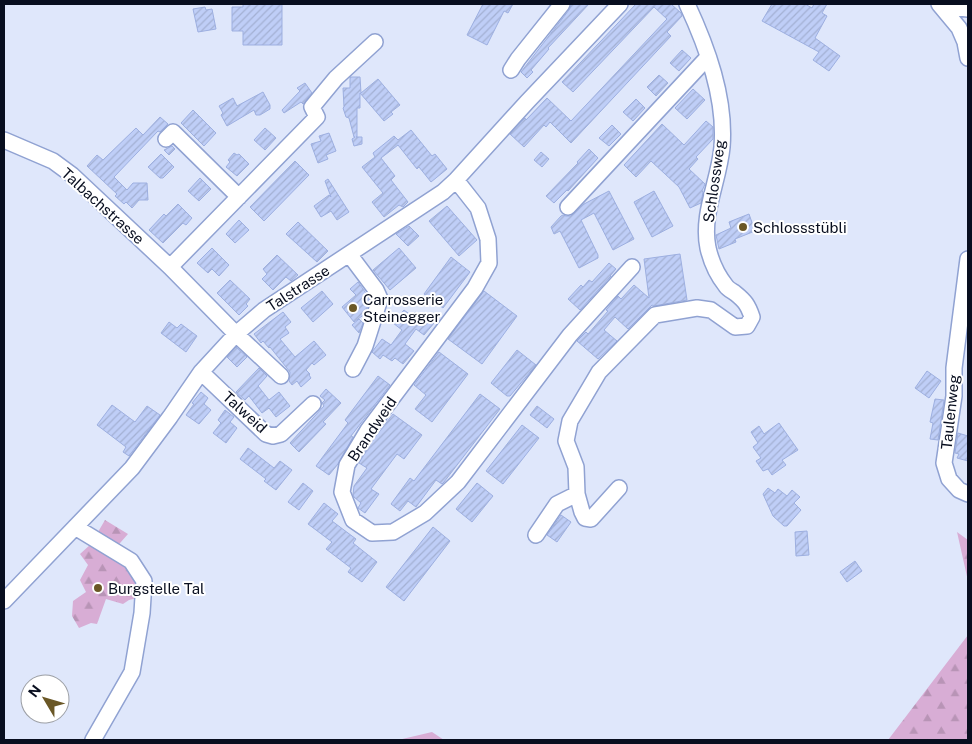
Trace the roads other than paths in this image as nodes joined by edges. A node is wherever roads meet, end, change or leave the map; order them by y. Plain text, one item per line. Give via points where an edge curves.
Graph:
1 (562, 4) edge
2 (620, 4) edge
3 (687, 4) edge
4 (940, 5) edge
5 (968, 9) edge
6 (376, 42) dead end
7 (708, 57) junction
8 (968, 58) edge
9 (511, 70) dead end
10 (166, 139) dead end
11 (4, 140) edge
12 (456, 180) junction
13 (239, 197) junction
14 (568, 207) dead end
15 (349, 254) junction
16 (968, 259) edge
17 (170, 267) junction
18 (632, 267) dead end
19 (236, 334) junction
20 (352, 369) dead end
21 (201, 372) junction
22 (281, 376) dead end
23 (313, 404) dead end
24 (619, 488) dead end
25 (578, 494) junction
26 (968, 494) edge
27 (75, 527) junction
28 (536, 534) dead end
29 (4, 601) edge
30 (93, 740) edge

1 - 9 street
2 - 12 street, Talstrasse
3 - 7 street, Schlossweg
4 - 5 street
4 - 8 street via 958,28
6 - 13 street via 336,78 312,107 317,117
7 - 14 street
7 - 25 street, Schlossweg via 717,87 722,147 708,209 708,249 726,288 748,305 752,317 747,326 734,327 711,310 696,308 655,315 599,372 570,421 566,441 576,467
10 - 13 street via 173,132
11 - 17 street, Talbachstrasse via 53,161 72,175
12 - 15 street, Talstrasse
12 - 18 street, Brandweid via 478,208 488,239 489,263 476,288 368,430 347,465 342,492 353,520 372,533 393,532 400,528 425,513 458,482 570,334
13 - 17 street
15 - 19 street, Talstrasse via 264,310
15 - 20 street via 380,299 365,346
16 - 26 street, Taulenweg via 944,462 949,479
17 - 19 street, Talbachstrasse
19 - 21 street, Talstrasse
19 - 22 street, Talbachstrasse
21 - 23 street, Talweid via 266,434 281,434
21 - 27 street, Talstrasse via 132,468
24 - 25 street, Schlossweg via 591,519 585,518
25 - 28 street via 557,504
27 - 29 street, Talstrasse
27 - 30 street via 131,561 144,582 132,672

